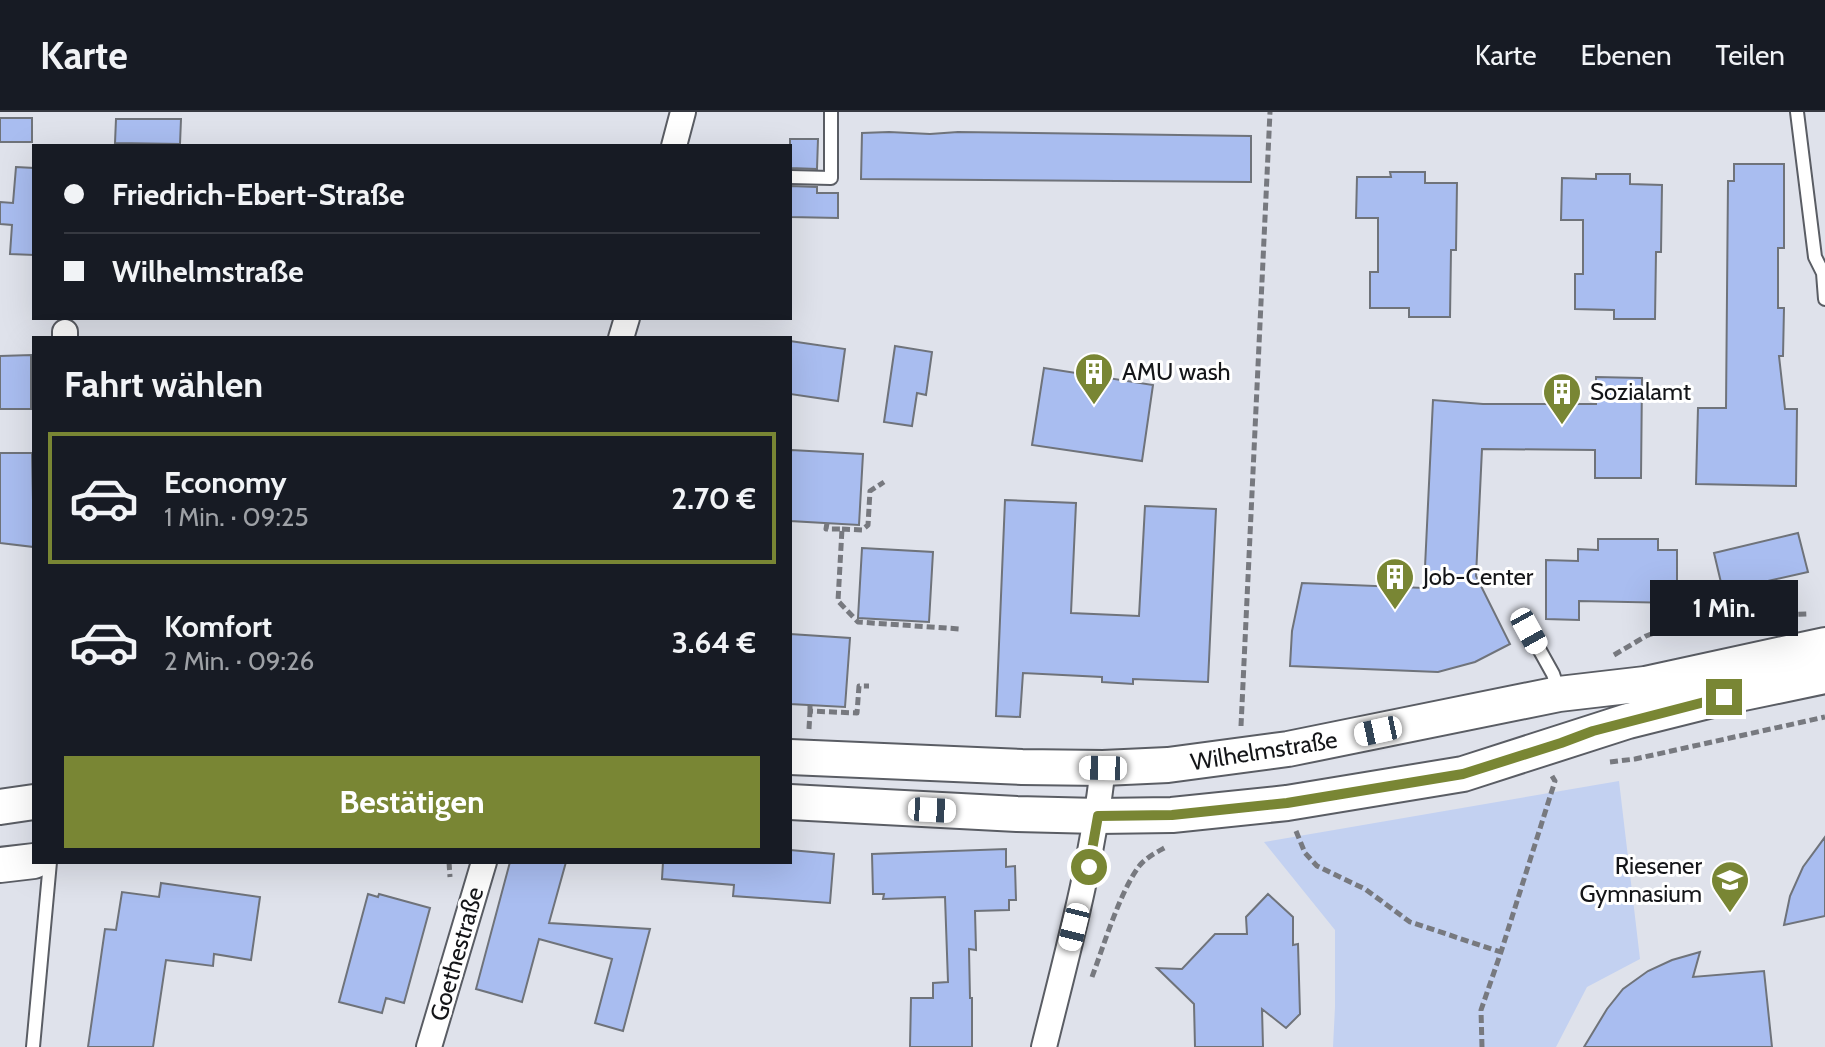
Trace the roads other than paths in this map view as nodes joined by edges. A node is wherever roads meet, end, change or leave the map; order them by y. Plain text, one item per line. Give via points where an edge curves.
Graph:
1 (683, 112) edge
2 (831, 112) edge
3 (1797, 112) edge
4 (675, 144) edge
5 (792, 177) edge
6 (1825, 299) edge
7 (1529, 631) dead end
8 (1825, 645) edge
9 (1825, 676) edge
10 (1559, 694) junction
11 (792, 757) edge
12 (1103, 768) junction
13 (32, 802) edge
14 (792, 802) edge
15 (0, 807) edge
16 (1098, 816) junction
17 (32, 861) edge
18 (50, 864) edge
19 (483, 864) edge
20 (0, 865) edge
21 (33, 1047) edge
22 (429, 1047) edge
23 (1044, 1047) edge

1 - 4 street
2 - 5 lane via 831,178
3 - 6 lane
7 - 10 lane
8 - 10 main road, Wilhelmstraße via 1645,684
9 - 16 main road, Wilhelmstraße via 1628,721 1463,774 1287,803 1172,815
10 - 12 main road, Wilhelmstraße via 1288,749
11 - 12 main road, Wilhelmstraße
12 - 16 street
13 - 15 main road
14 - 16 main road, Wilhelmstraße
16 - 23 street
17 - 20 main road
18 - 21 lane
19 - 22 street, Goethestraße

